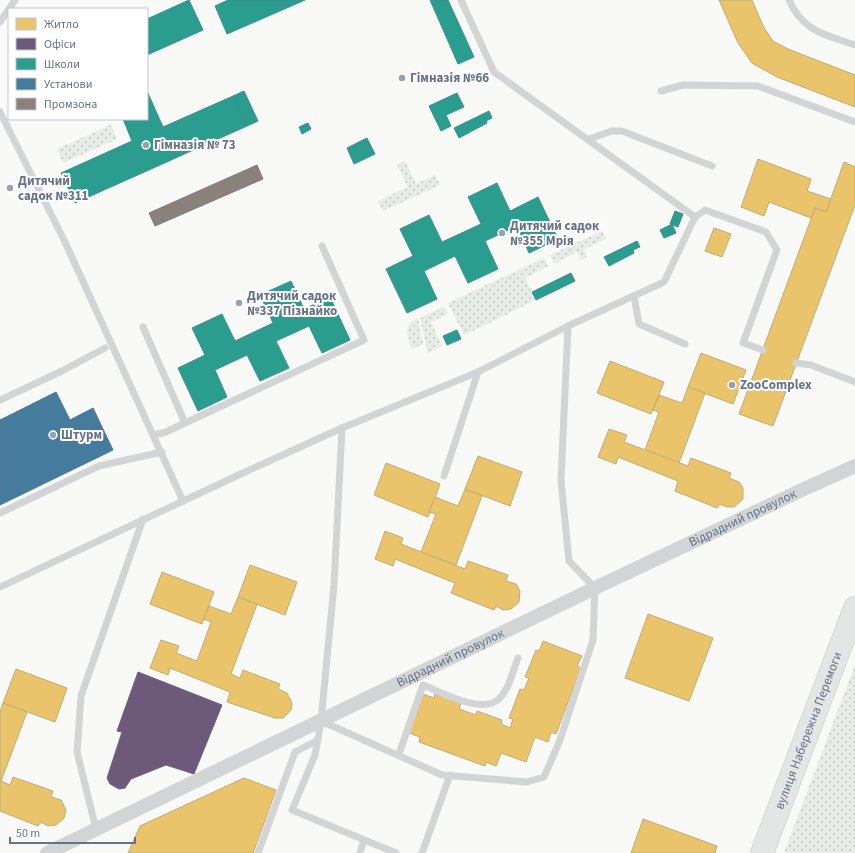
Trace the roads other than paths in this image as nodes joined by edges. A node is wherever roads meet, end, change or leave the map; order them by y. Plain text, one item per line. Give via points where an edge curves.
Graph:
1 (16, 0) edge
2 (461, 0) edge
3 (789, 0) edge
4 (10, 8) edge
5 (8, 10) edge
6 (0, 22) edge
7 (855, 46) edge
8 (661, 91) dead end
9 (0, 112) edge
10 (855, 122) edge
11 (589, 139) junction
12 (712, 166) dead end
13 (695, 217) junction
14 (322, 246) dead end
15 (634, 296) junction
16 (568, 326) junction
17 (143, 327) dead end
18 (685, 344) dead end
19 (105, 348) dead end
20 (762, 350) dead end
21 (796, 363) dead end
22 (478, 372) junction
23 (855, 382) edge
24 (0, 400) edge
25 (185, 423) junction
26 (342, 428) junction
27 (154, 435) junction
28 (162, 452) junction
29 (855, 466) edge
30 (444, 476) dead end
31 (183, 501) junction
32 (0, 513) edge
33 (143, 519) junction
34 (0, 588) edge
35 (595, 588) junction
36 (855, 608) edge
37 (518, 658) dead end
38 (321, 721) junction
39 (318, 740) junction
40 (398, 754) junction
41 (450, 775) junction
42 (96, 829) junction
43 (364, 840) junction
44 (47, 853) edge
45 (258, 853) edge
46 (360, 853) edge
47 (396, 853) edge
48 (422, 853) edge
49 (762, 853) edge

1 - 4 lane
2 - 11 lane via 494,72
3 - 7 lane via 794,13 811,29
5 - 6 lane
8 - 10 lane via 683,85 758,86
9 - 27 lane via 65,242
11 - 12 lane via 612,131 622,131
11 - 13 lane
13 - 15 lane via 664,282
13 - 20 lane via 705,210 766,232 777,250 743,343
14 - 25 lane via 364,340
15 - 16 lane
15 - 18 lane via 639,324
16 - 22 lane
16 - 35 lane via 561,480 569,561
17 - 25 lane
19 - 24 lane
21 - 23 lane via 811,365
22 - 26 lane
22 - 30 lane
25 - 27 lane
26 - 31 lane
26 - 38 lane via 334,585
27 - 28 lane
28 - 31 lane
28 - 32 lane via 99,466
29 - 35 street, Відрадний провулок
31 - 33 lane
33 - 34 lane
33 - 42 lane via 81,696 77,752
35 - 38 street, Відрадний провулок
35 - 41 lane via 593,640 560,740 544,777 527,782
36 - 49 main road, вулиця Набережна Перемоги
37 - 40 lane via 504,692 498,700 488,705 476,705 424,686
38 - 39 lane
38 - 40 lane
38 - 42 street, Відрадний провулок
39 - 43 lane via 315,755 292,810
39 - 45 lane via 295,752
40 - 41 lane via 442,775
41 - 48 lane
42 - 44 street, Відрадний провулок
43 - 46 lane
43 - 47 lane

